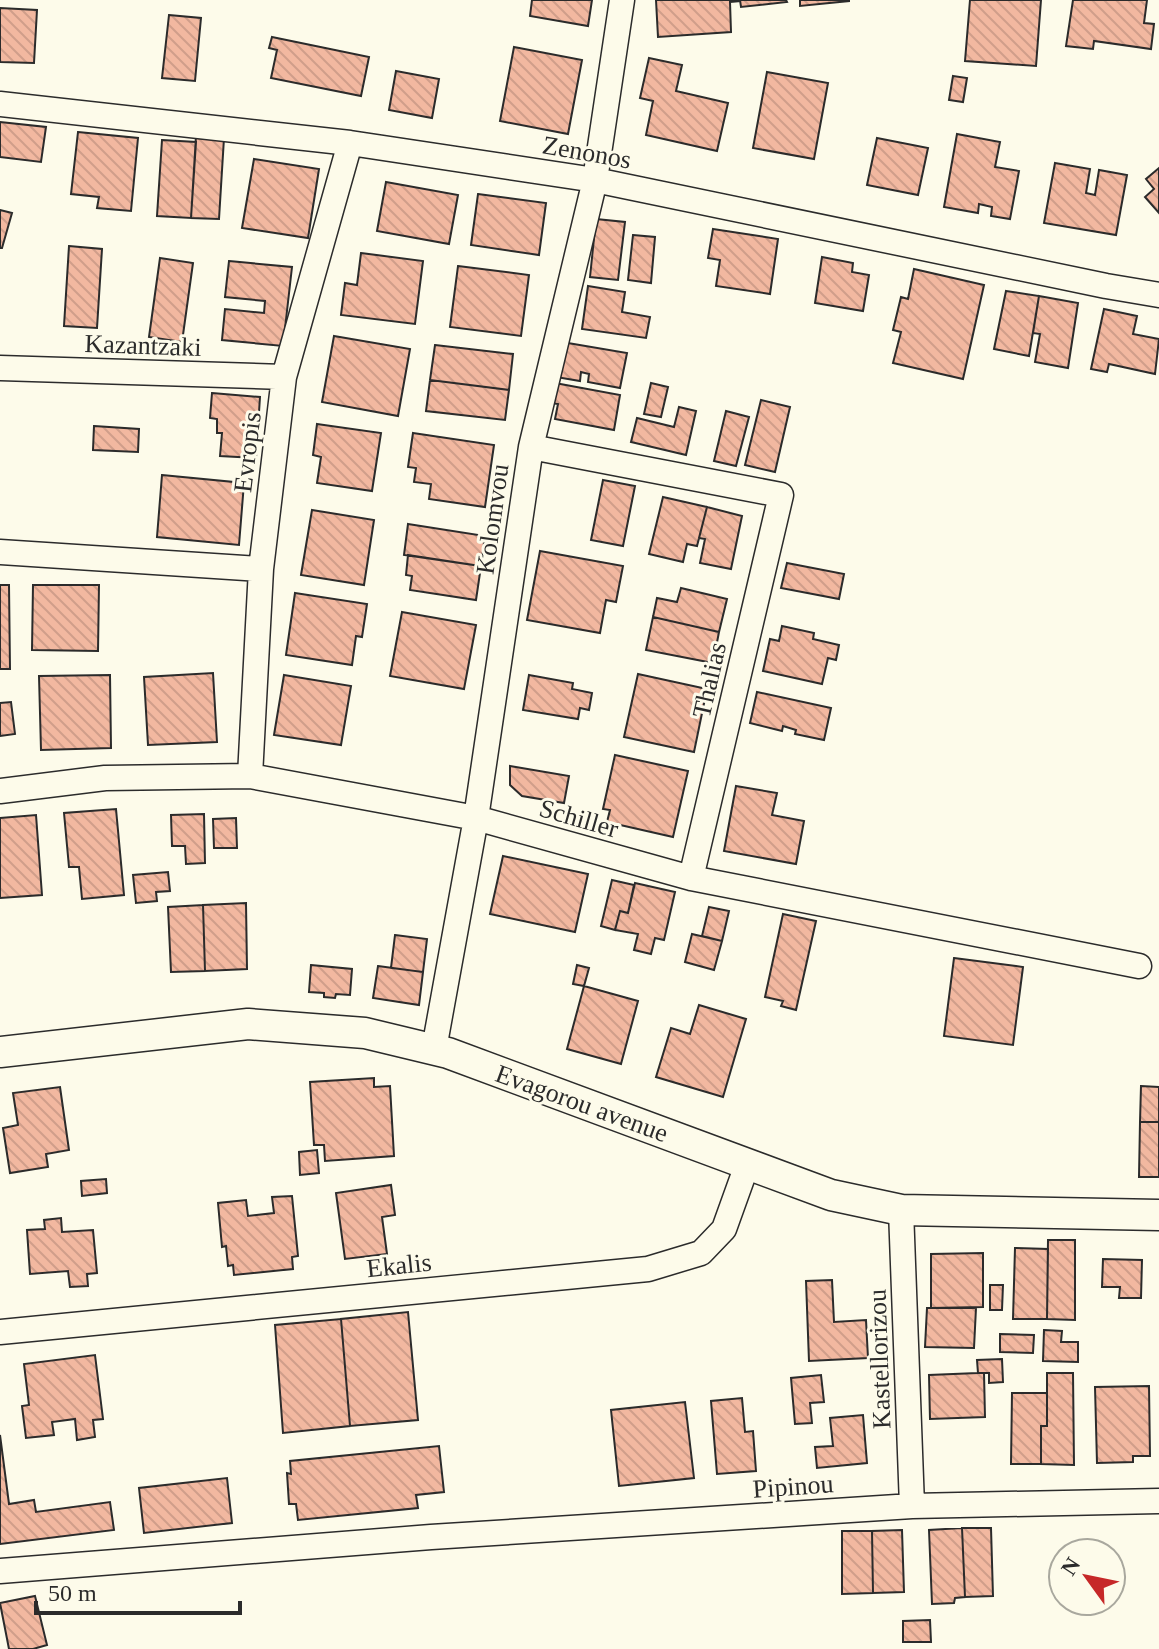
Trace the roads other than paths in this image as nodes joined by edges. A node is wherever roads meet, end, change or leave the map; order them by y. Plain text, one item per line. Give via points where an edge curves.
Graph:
1 (622, 0) edge
2 (0, 104) edge
3 (350, 143) junction
4 (595, 180) junction
5 (1159, 295) edge
6 (0, 368) edge
7 (284, 377) junction
8 (531, 447) junction
9 (0, 552) edge
10 (261, 569) junction
11 (250, 776) junction
12 (0, 791) edge
13 (476, 818) junction
14 (691, 878) junction
15 (1139, 966) dead end
16 (434, 1049) junction
17 (0, 1052) edge
18 (747, 1165) junction
19 (901, 1210) junction
20 (1159, 1215) edge
21 (0, 1332) edge
22 (1159, 1501) edge
23 (912, 1506) junction
24 (0, 1571) edge

1 - 4 street, Kolomvou
2 - 3 street, Zenonos
3 - 4 street, Zenonos
3 - 7 street, Evropis
4 - 5 street, Zenonos
4 - 8 street, Kolomvou
6 - 7 street, Kazantzaki
7 - 10 street, Evropis
8 - 13 street, Kolomvou
8 - 14 street, Thalias via 781,495
9 - 10 street
10 - 11 street, Evropis
11 - 12 street, Schiller via 105,778
11 - 13 street, Schiller
13 - 14 street, Schiller
13 - 16 street, Kolomvou
14 - 15 street, Schiller
16 - 17 street, Evagorou avenue via 365,1033 248,1024
16 - 18 street, Evagorou avenue
18 - 19 street, Evagorou avenue via 831,1195
18 - 21 street, Ekalis via 724,1229 709,1245 701,1253 648,1269
19 - 20 street, Evagorou avenue
19 - 23 street, Kastellorizou
22 - 23 street, Pipinou
23 - 24 street, Pipinou

